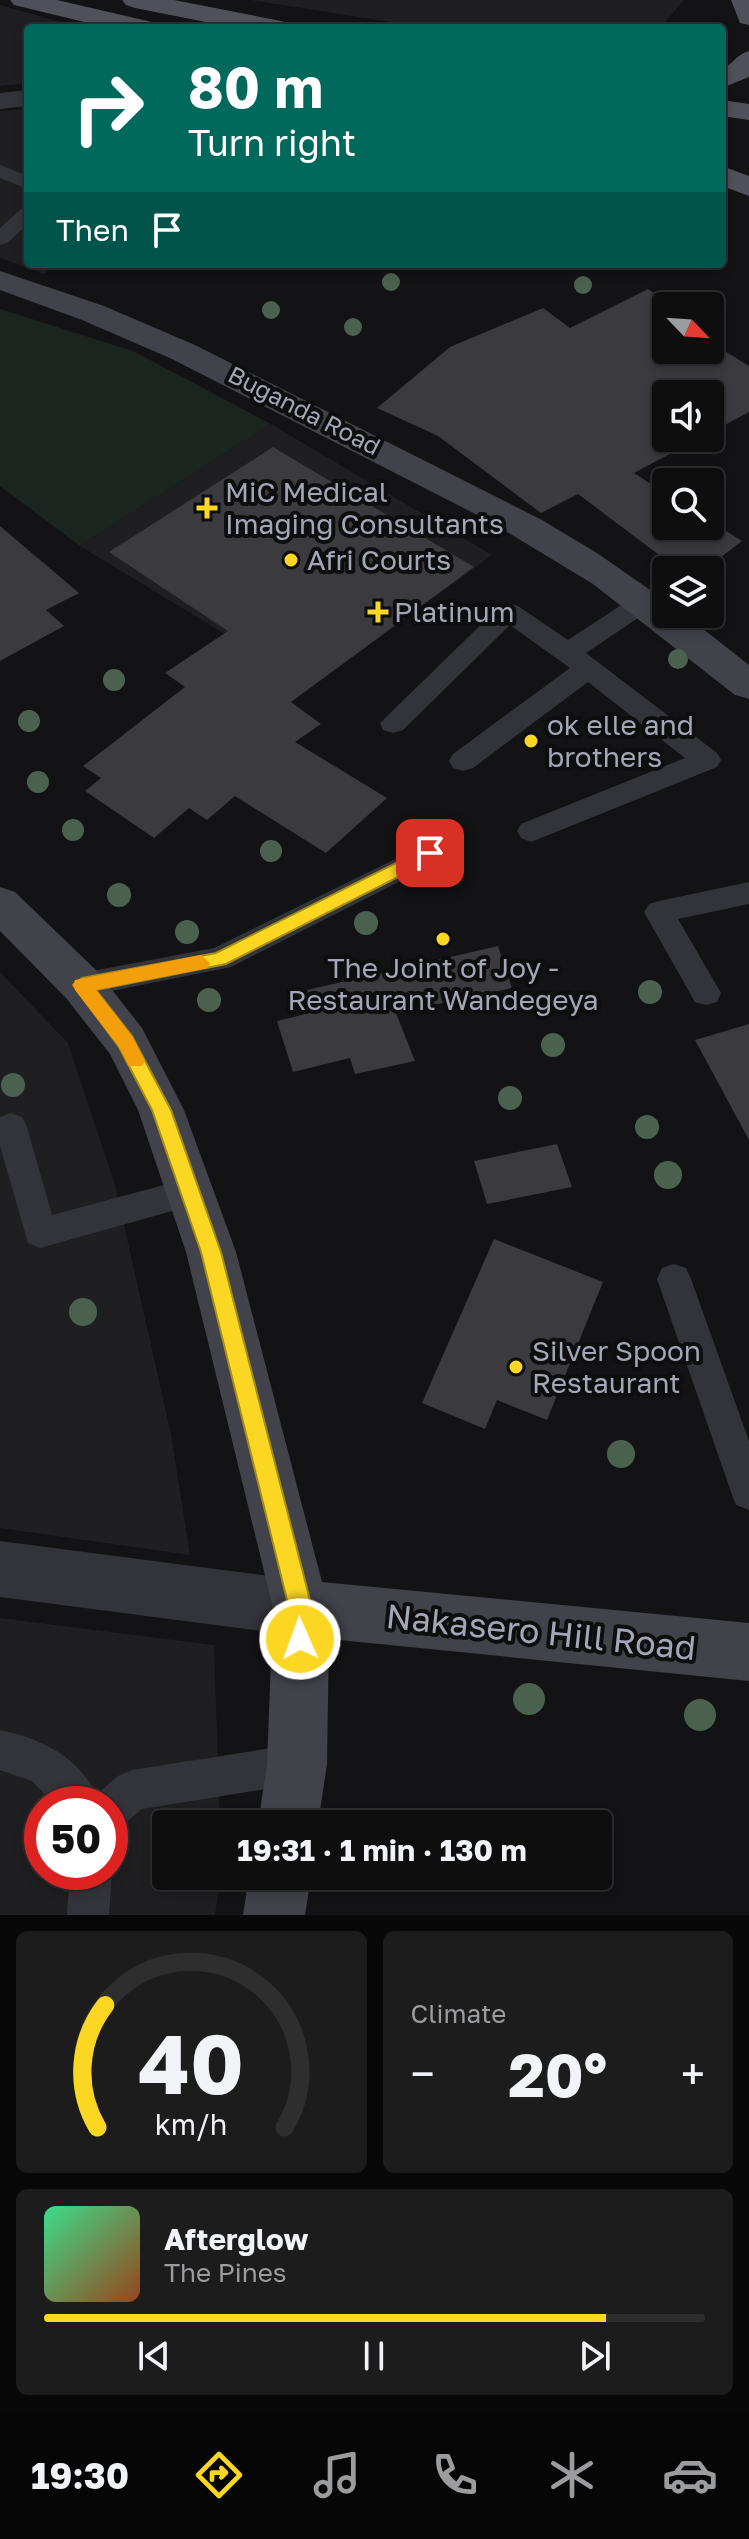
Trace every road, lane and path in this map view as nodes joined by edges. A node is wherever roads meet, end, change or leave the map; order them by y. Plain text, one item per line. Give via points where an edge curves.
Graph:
1 (23, 0) edge
2 (135, 0) edge
3 (744, 0) edge
4 (749, 17) edge
5 (126, 24) edge
6 (256, 24) edge
7 (749, 59) edge
8 (726, 78) edge
9 (24, 98) edge
10 (0, 101) edge
11 (726, 112) edge
12 (747, 130) edge
13 (0, 171) edge
14 (726, 177) edge
15 (24, 181) edge
16 (749, 187) edge
17 (24, 217) edge
18 (0, 239) edge
19 (0, 280) edge
20 (644, 602) junction
21 (578, 660) junction
22 (749, 685) edge
23 (393, 723) dead end
24 (463, 761) dead end
25 (531, 831) dead end
26 (430, 853) dead end
27 (749, 893) edge
28 (0, 904) edge
29 (82, 985) junction
30 (706, 993) dead end
31 (0, 1131) edge
32 (190, 1192) junction
33 (674, 1279) dead end
34 (749, 1492) edge
35 (0, 1569) edge
36 (301, 1608) junction
37 (749, 1652) edge
38 (0, 1750) edge
39 (297, 1764) junction
40 (64, 1786) edge
41 (128, 1794) edge
42 (290, 1810) edge
43 (90, 1890) edge
44 (278, 1890) edge
45 (88, 1915) edge
46 (274, 1915) edge

1 - 5 main road
2 - 6 main road
3 - 4 main road
7 - 8 main road
9 - 10 street
11 - 12 main road
13 - 15 lane
14 - 16 main road
17 - 18 lane
19 - 20 main road, Buganda Road via 78,304 271,393 581,559
20 - 21 lane
20 - 22 main road, Buganda Road
21 - 23 lane via 509,612
21 - 24 lane
21 - 25 lane via 707,760
26 - 29 lane via 220,959
27 - 30 lane via 659,912
28 - 29 main road
29 - 32 main road via 126,1041 161,1110
31 - 32 lane via 11,1127 40,1233
32 - 36 main road via 211,1252
33 - 34 lane
35 - 36 street, Nakasero Hill Road
36 - 37 main road, Nakasero Hill Road
36 - 39 main road
38 - 40 lane via 48,1766
39 - 41 lane
39 - 42 main road
43 - 45 lane
44 - 46 main road

